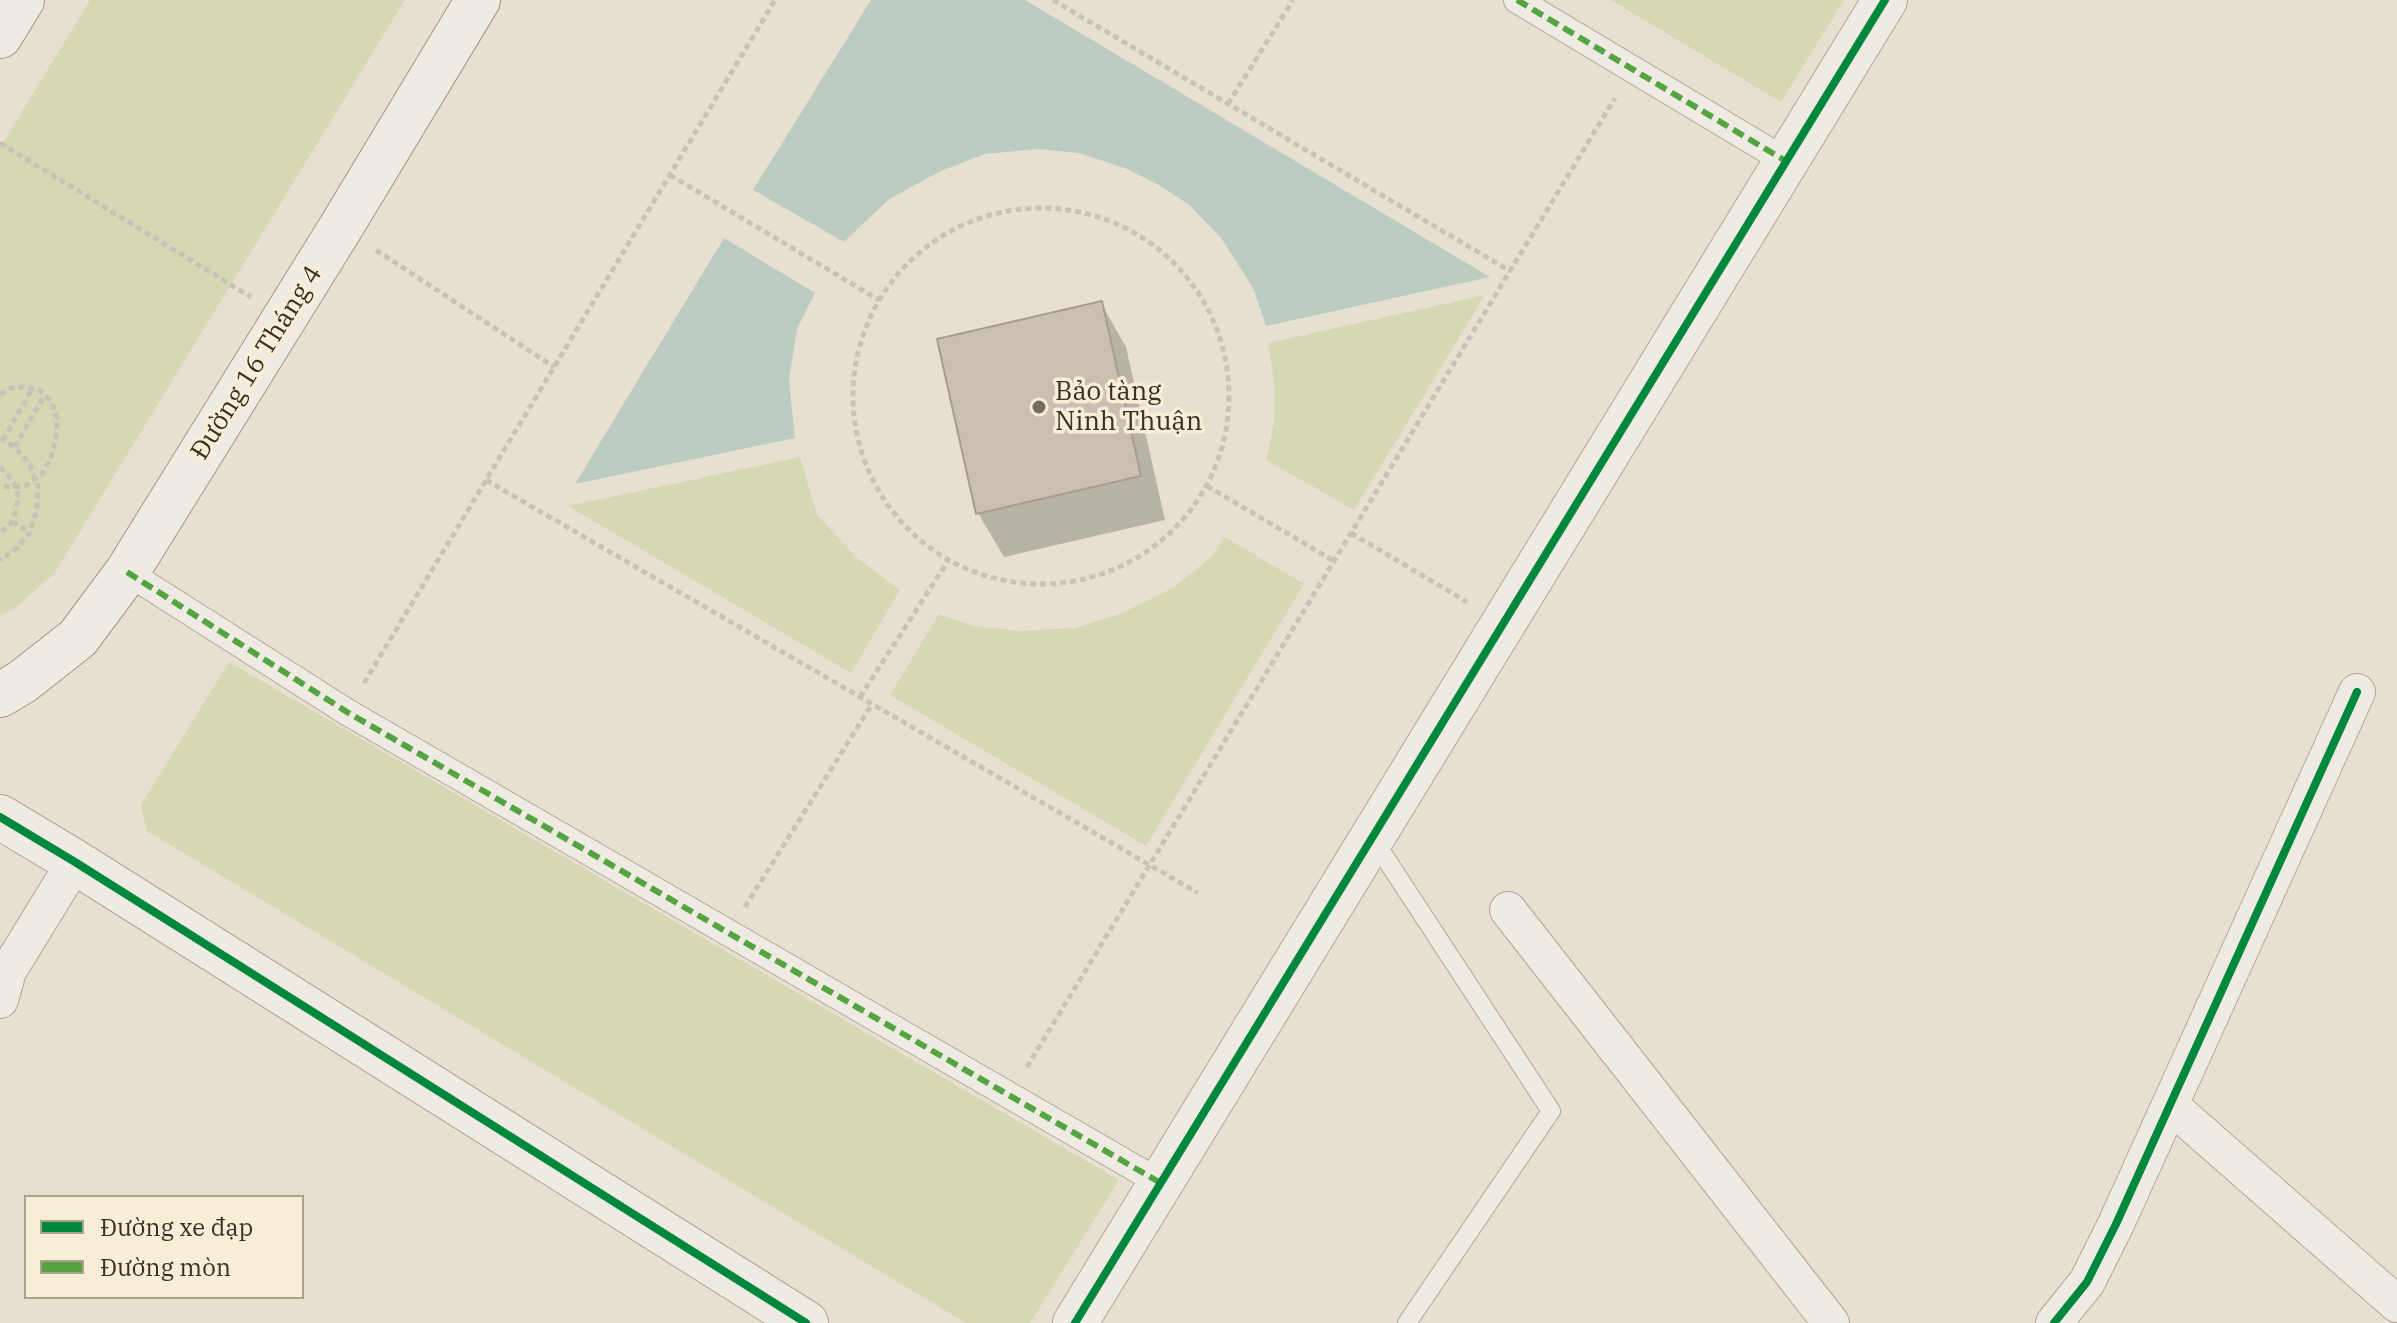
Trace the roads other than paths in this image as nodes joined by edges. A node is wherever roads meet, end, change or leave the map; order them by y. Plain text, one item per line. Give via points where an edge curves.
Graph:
1 (22, 0) edge
2 (478, 0) edge
3 (1517, 0) edge
4 (1885, 0) edge
5 (0, 36) edge
6 (1784, 160) junction
7 (127, 572) junction
8 (2357, 692) dead end
9 (0, 695) edge
10 (0, 817) edge
11 (1371, 836) junction
12 (75, 862) junction
13 (1508, 910) dead end
14 (0, 1000) edge
15 (2170, 1105) junction
16 (1159, 1182) junction
17 (2397, 1304) edge
18 (806, 1323) edge
19 (1075, 1323) edge
20 (1407, 1323) edge
21 (1831, 1323) edge
22 (2054, 1323) edge

1 - 5 street
2 - 7 street, Đường 16 Tháng 4
3 - 6 street
4 - 6 street
6 - 11 street
7 - 9 street, Đường 16 Tháng 4 via 78,638
7 - 16 street via 347,712
8 - 15 street
10 - 12 street
11 - 16 street
11 - 20 lane via 1551,1111
12 - 14 street via 8,971
12 - 18 street
13 - 21 street
15 - 17 street
15 - 22 street via 2087,1282
16 - 19 street

